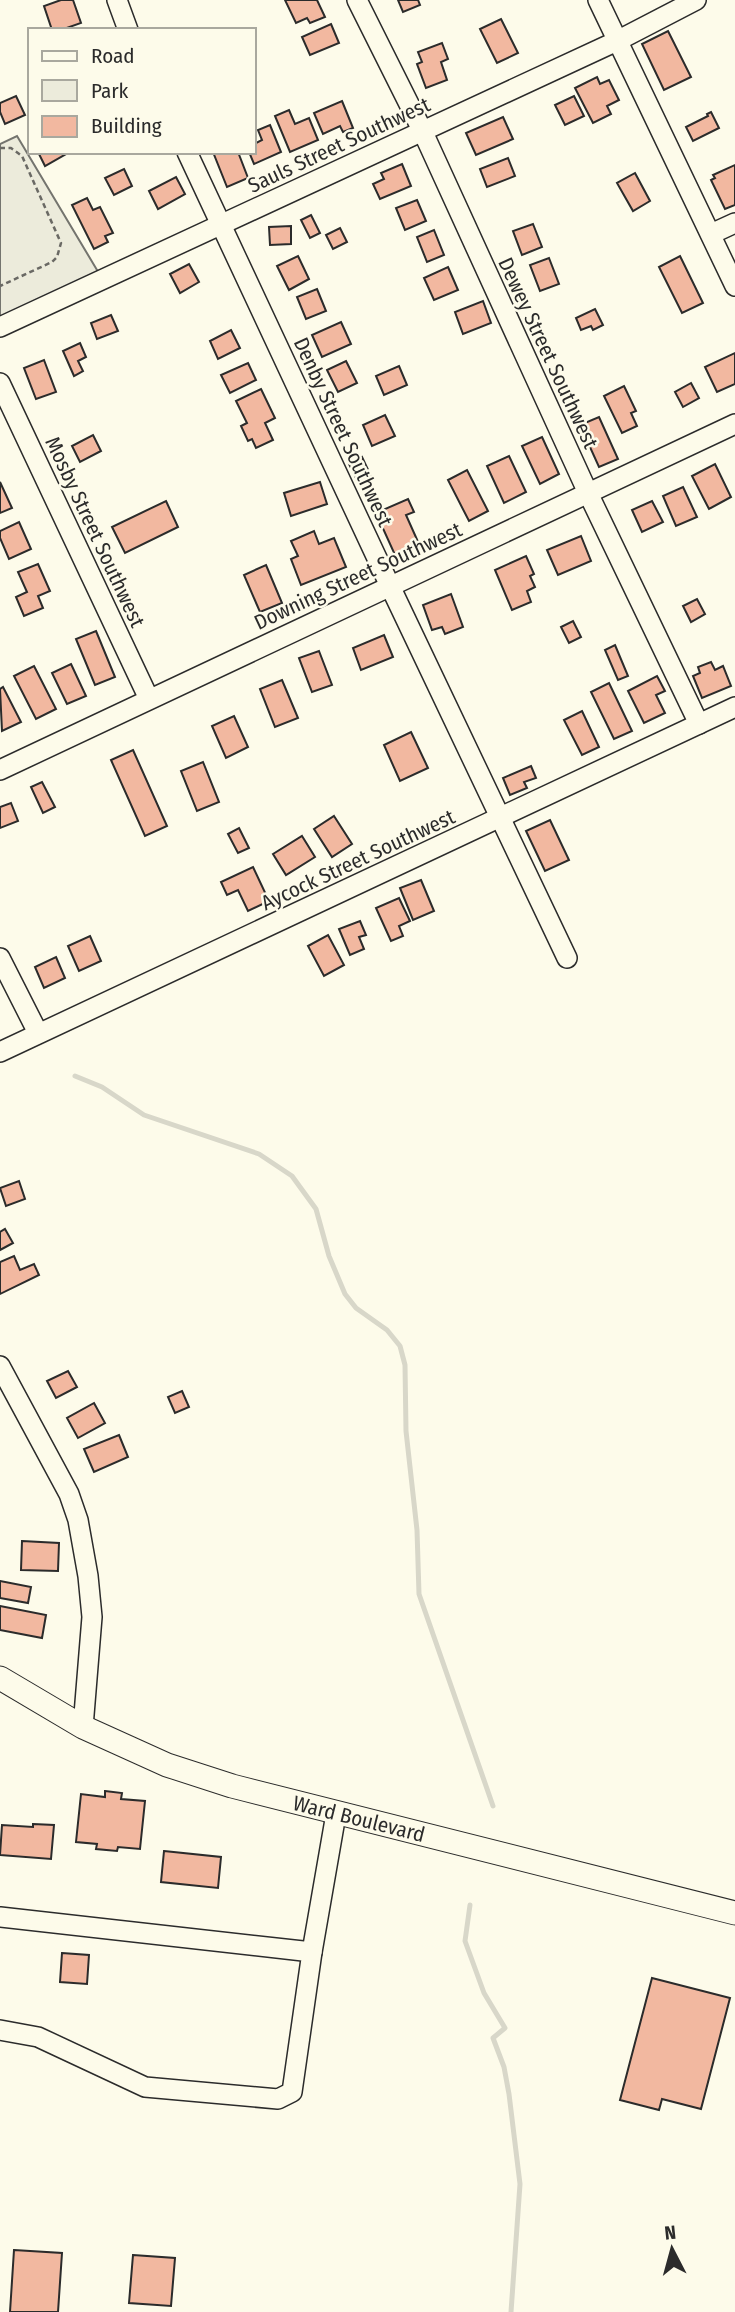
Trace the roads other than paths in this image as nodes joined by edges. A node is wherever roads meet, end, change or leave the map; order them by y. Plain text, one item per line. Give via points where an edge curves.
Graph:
1 (117, 0) edge
2 (357, 0) edge
3 (598, 0) edge
4 (696, 0) edge
5 (127, 28) edge
6 (618, 41) junction
7 (422, 130) junction
8 (188, 154) edge
9 (735, 223) edge
10 (221, 226) junction
11 (711, 234) junction
12 (735, 286) edge
13 (0, 327) edge
14 (0, 383) edge
15 (735, 424) edge
16 (587, 493) junction
17 (390, 586) junction
18 (149, 699) junction
19 (735, 707) edge
20 (699, 724) junction
21 (0, 770) edge
22 (501, 817) junction
23 (0, 958) edge
24 (567, 958) dead end
25 (38, 1033) junction
26 (0, 1052) edge
27 (0, 1366) edge
28 (0, 1678) edge
29 (83, 1727) junction
30 (336, 1814) junction
31 (735, 1913) edge
32 (0, 1917) edge
33 (312, 1952) junction
34 (0, 2030) edge

1 - 5 street
2 - 7 street, Dewey Street Southwest
3 - 6 street
4 - 6 street, Sauls Street Southwest
6 - 7 street, Sauls Street Southwest
6 - 11 street
7 - 10 street, Sauls Street Southwest
7 - 16 street, Dewey Street Southwest
8 - 10 street, Denby Street Southwest
9 - 11 street
10 - 13 street, Sauls Street Southwest
10 - 17 street, Denby Street Southwest
11 - 12 street
14 - 18 street, Mosby Street Southwest
15 - 16 street, Downing Street Southwest
16 - 17 street, Downing Street Southwest
16 - 20 street, Dewey Street Southwest
17 - 18 street, Downing Street Southwest
17 - 22 street, Denby Street Southwest
18 - 21 street, Downing Street Southwest
19 - 20 street, Aycock Street Southwest
20 - 22 street, Aycock Street Southwest
22 - 24 street, Denby Street Southwest
22 - 25 street, Aycock Street Southwest
23 - 25 street
25 - 26 street, Aycock Street Southwest
27 - 29 street via 69,1494 78,1520 92,1617
28 - 29 main road, Ward Boulevard
29 - 30 main road, Ward Boulevard via 167,1765
30 - 31 main road, Ward Boulevard
30 - 33 street
32 - 33 street
33 - 34 street via 292,2092 278,2099 145,2087 38,2037

